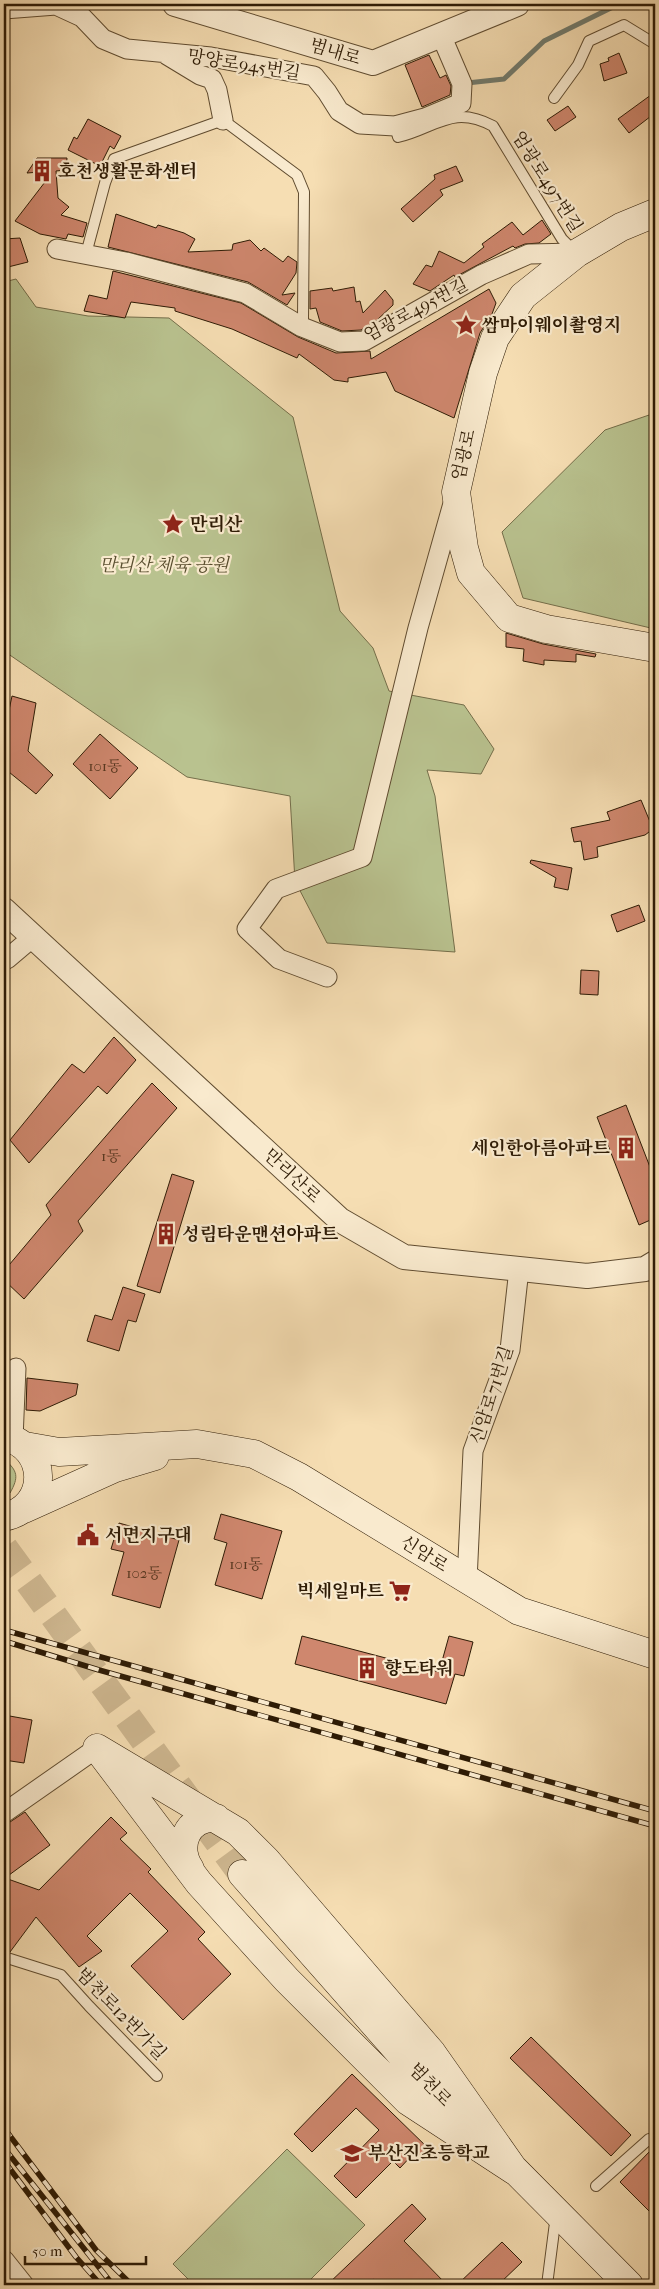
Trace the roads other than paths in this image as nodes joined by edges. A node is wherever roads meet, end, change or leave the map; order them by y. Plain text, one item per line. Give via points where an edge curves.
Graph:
1 (175, 4) edge
2 (517, 4) edge
3 (4, 9) edge
4 (216, 9) edge
5 (481, 12) edge
6 (441, 35) junction
7 (655, 44) edge
8 (164, 53) junction
9 (554, 98) dead end
10 (223, 120) junction
11 (395, 126) junction
12 (655, 213) edge
13 (57, 249) dead end
14 (86, 254) junction
15 (577, 254) junction
16 (298, 325) junction
17 (456, 492) junction
18 (655, 648) edge
19 (4, 910) edge
20 (33, 937) junction
21 (4, 959) edge
22 (327, 977) dead end
23 (655, 1263) edge
24 (519, 1269) junction
25 (16, 1368) dead end
26 (14, 1440) edge
27 (198, 1444) junction
28 (14, 1513) edge
29 (467, 1581) junction
30 (655, 1655) edge
31 (97, 1748) junction
32 (4, 1813) edge
33 (216, 1818) junction
34 (242, 1874) tunnel mouth
35 (199, 1883) junction
36 (4, 1957) edge
37 (158, 2076) dead end
38 (655, 2145) edge
39 (515, 2170) junction
40 (596, 2186) dead end
41 (556, 2212) junction
42 (4, 2260) edge
43 (24, 2285) edge
44 (547, 2285) edge
45 (630, 2285) edge

1 - 4 street, 범내로
2 - 5 street, 범내로
3 - 8 street, 망양로945번길 via 56,5 82,17 103,39 127,49
4 - 6 street, 범내로 via 374,63
5 - 6 street, 범내로
6 - 11 street, 망양로945번길 via 462,84 461,103
7 - 9 lane via 624,26 589,41 578,65
8 - 10 street via 212,79
8 - 11 street, 망양로945번길 via 211,57 314,76 339,111 360,124
10 - 14 lane via 114,159
10 - 16 lane via 297,175 304,192 303,320
11 - 15 lane, 엄광로497번길 via 398,137 432,123 463,116 478,118 493,126 562,240
12 - 15 main road, 엄광로 via 620,227
13 - 14 street, 엄광로495번길
14 - 16 street, 엄광로495번길 via 245,294
15 - 16 street, 엄광로495번길 via 529,254 481,275 364,341 340,342
15 - 17 main road, 엄광로 via 523,296 495,338 483,373
17 - 18 main road, 엄광로 via 471,573 509,618 546,629
17 - 22 street via 418,628 362,857 276,889 247,928 279,959
19 - 20 street, 만리산로
20 - 21 street
20 - 24 street, 만리산로 via 340,1220 404,1257
23 - 24 street, 만리산로 via 645,1269 587,1276
24 - 29 street, 신암로71번길 via 510,1350 474,1450
25 - 26 street
26 - 27 main road via 60,1452
26 - 28 main road via 34,1457 38,1485 33,1498
27 - 28 main road via 114,1468
27 - 29 main road, 신암로 via 254,1454 292,1473
29 - 30 main road, 신암로 via 519,1611
31 - 32 street
31 - 33 main road
31 - 35 main road
33 - 35 main road via 195,1824 185,1835 182,1847 185,1861
33 - 39 main road via 238,1832 266,1860 432,2053
34 - 39 main road, 범천로 via 413,2068
35 - 39 main road via 287,1980 408,2101
36 - 37 lane, 범천로12번가길 via 61,1975
38 - 40 lane via 649,2139
39 - 41 main road, 범천로
41 - 44 lane
41 - 45 main road, 범천로
42 - 43 street

